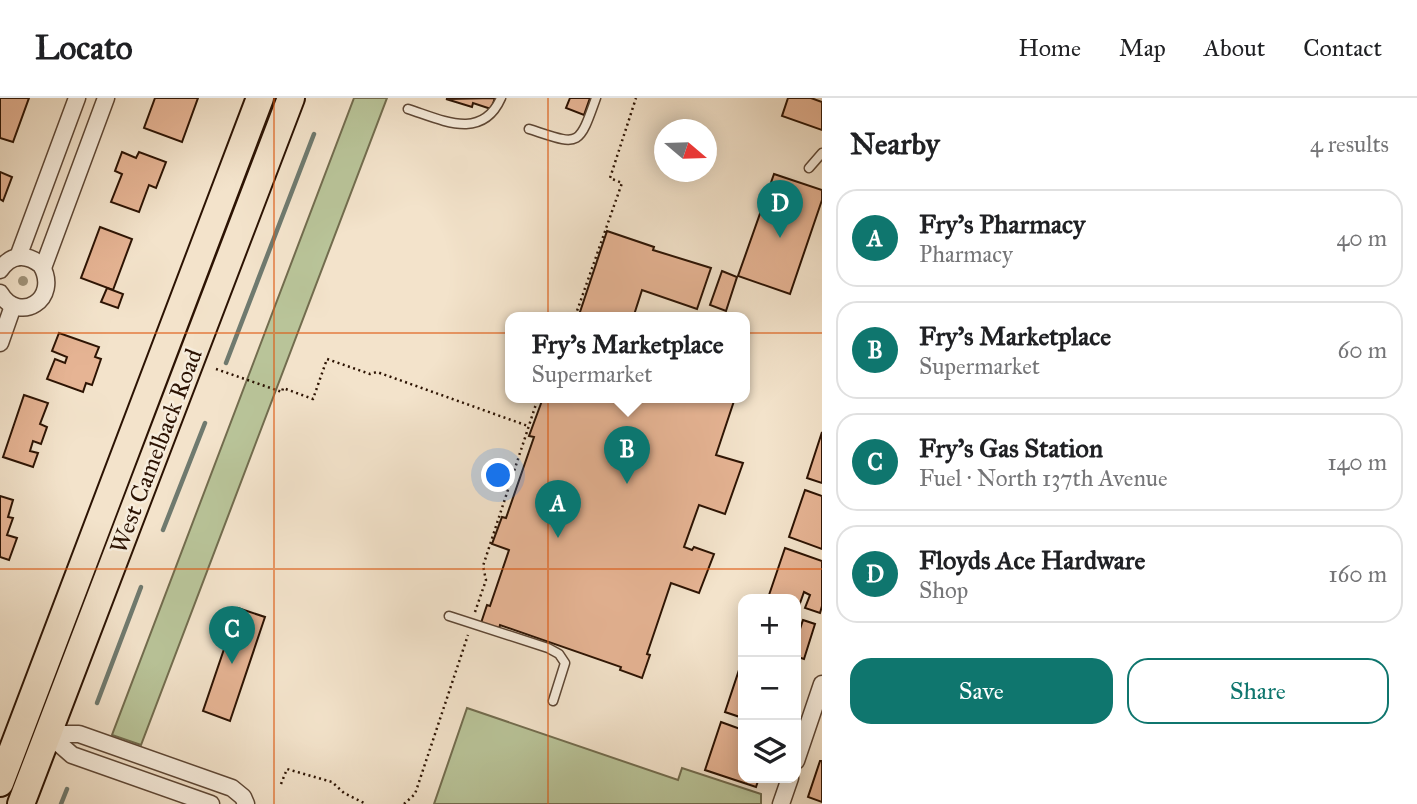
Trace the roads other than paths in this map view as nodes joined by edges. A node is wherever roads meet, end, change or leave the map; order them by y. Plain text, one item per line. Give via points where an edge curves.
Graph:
1 (77, 98) edge
2 (106, 98) edge
3 (260, 98) edge
4 (291, 98) edge
5 (501, 98) edge
6 (596, 98) edge
7 (408, 109) dead end
8 (529, 129) dead end
9 (822, 153) edge
10 (51, 168) junction
11 (809, 168) dead end
12 (77, 178) junction
13 (226, 188) junction
14 (18, 257) junction
15 (43, 268) junction
16 (0, 270) edge
17 (0, 293) edge
18 (13, 306) junction
19 (0, 343) edge
20 (185, 375) junction
21 (111, 491) junction
22 (449, 616) dead end
23 (822, 684) edge
24 (553, 701) dead end
25 (22, 725) junction
26 (48, 734) junction
27 (801, 746) edge
28 (0, 783) edge
29 (788, 783) edge
30 (21, 804) edge
31 (211, 804) edge
32 (246, 804) edge
33 (781, 804) edge

1 - 10 street
2 - 12 street
3 - 13 main road, West Camelback Road
4 - 20 main road, West Camelback Road
5 - 7 lane via 488,118 463,124
6 - 8 lane via 586,129 573,141
9 - 11 lane
10 - 12 street
10 - 14 street
12 - 15 street
13 - 20 main road via 228,208 221,241 181,344 179,362
13 - 21 main road, West Camelback Road
14 - 15 street via 34,259
14 - 16 street
15 - 18 street via 48,282 44,295 29,307
17 - 18 street
18 - 19 street
20 - 21 main road via 163,394 133,471
20 - 26 main road, West Camelback Road
21 - 25 main road, West Camelback Road
22 - 24 lane via 559,654 565,663
23 - 27 street
25 - 26 main road
25 - 28 main road, West Camelback Road
26 - 30 main road, West Camelback Road
26 - 31 street via 72,755
26 - 32 street via 79,734 194,774 232,788
29 - 33 street

